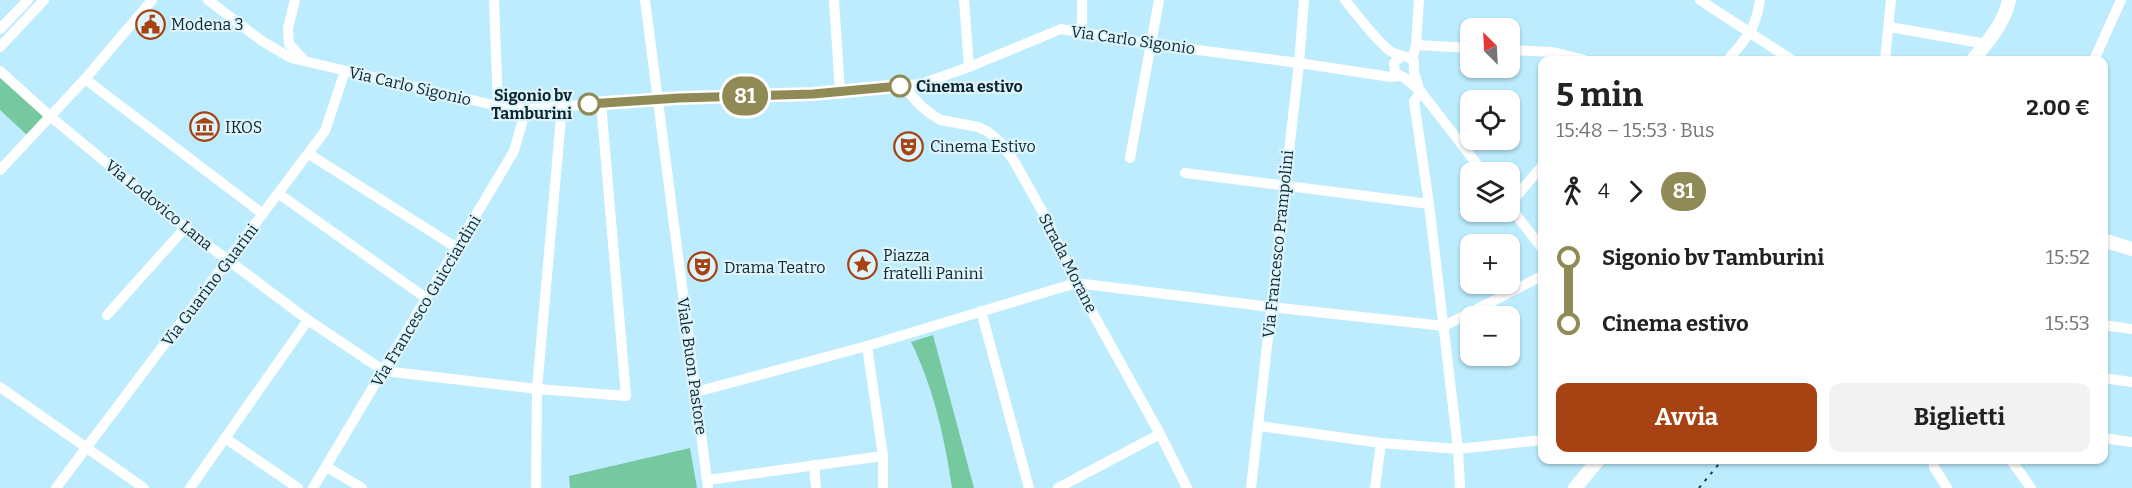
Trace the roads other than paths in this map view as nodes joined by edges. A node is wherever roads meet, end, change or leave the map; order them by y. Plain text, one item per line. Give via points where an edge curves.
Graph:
1 (28, 0) edge
2 (44, 0) edge
3 (152, 0) edge
4 (208, 0) edge
5 (295, 0) edge
6 (494, 0) edge
7 (645, 0) edge
8 (834, 0) edge
9 (964, 0) edge
10 (1082, 0) edge
11 (1159, 0) edge
12 (1304, 0) edge
13 (1345, 0) edge
14 (1419, 0) edge
15 (1700, 0) edge
16 (1760, 0) edge
17 (1891, 0) edge
18 (2009, 0) edge
19 (2121, 0) edge
20 (1, 27) edge
21 (1890, 27) junction
22 (288, 28) junction
23 (1082, 33) junction
24 (1750, 33) junction
25 (262, 41) junction
26 (1151, 44) junction
27 (1986, 44) junction
28 (1416, 45) junction
29 (0, 47) edge
30 (1460, 47) edge
31 (1520, 50) edge
32 (1569, 56) edge
33 (1731, 56) edge
34 (1786, 56) edge
35 (1886, 56) edge
36 (1976, 56) edge
37 (2096, 56) edge
38 (304, 60) junction
39 (1299, 63) junction
40 (1401, 65) junction
41 (969, 67) junction
42 (0, 71) edge
43 (345, 71) junction
44 (85, 79) junction
45 (904, 86) junction
46 (840, 92) junction
47 (1421, 92) junction
48 (657, 100) junction
49 (602, 103) junction
50 (498, 106) junction
51 (562, 106) junction
52 (526, 109) junction
53 (51, 117) junction
54 (309, 154) junction
55 (1130, 158) dead end
56 (1475, 162) edge
57 (0, 170) edge
58 (1538, 171) edge
59 (1185, 173) dead end
60 (1284, 184) junction
61 (1520, 193) edge
62 (279, 194) junction
63 (1430, 204) junction
64 (263, 214) junction
65 (1520, 220) edge
66 (185, 228) junction
67 (2108, 242) edge
68 (1538, 243) edge
69 (457, 248) junction
70 (2132, 249) edge
71 (228, 261) junction
72 (1538, 278) edge
73 (1076, 283) junction
74 (426, 298) junction
75 (1271, 307) junction
76 (981, 311) junction
77 (107, 315) dead end
78 (308, 320) junction
79 (1444, 326) junction
80 (2108, 326) edge
81 (2132, 329) edge
82 (867, 346) junction
83 (384, 371) junction
84 (2108, 379) edge
85 (2132, 382) edge
86 (0, 387) edge
87 (537, 389) junction
88 (696, 392) junction
89 (1259, 426) junction
90 (1160, 434) junction
91 (225, 438) junction
92 (2108, 439) edge
93 (1538, 440) edge
94 (2132, 442) edge
95 (1381, 443) junction
96 (85, 448) junction
97 (1458, 449) junction
98 (883, 456) junction
99 (1583, 464) edge
100 (1595, 464) edge
101 (1934, 464) edge
102 (2014, 464) edge
103 (814, 465) junction
104 (327, 467) junction
105 (708, 484) edge
106 (56, 488) edge
107 (144, 488) edge
108 (190, 488) edge
109 (298, 488) edge
110 (313, 488) edge
111 (362, 488) edge
112 (536, 488) edge
113 (816, 488) edge
114 (883, 488) edge
115 (1029, 488) edge
116 (1058, 488) edge
117 (1187, 488) edge
118 (1251, 488) edge
119 (1376, 488) edge
120 (1460, 488) edge
121 (1564, 488) edge
122 (1575, 488) edge
123 (1947, 488) edge
124 (2031, 488) edge

1 - 20 street
2 - 29 street
3 - 44 street
4 - 25 street, Via Carlo Sigonio
5 - 22 street
6 - 50 street
7 - 48 street, Viale Buon Pastore
8 - 46 street
9 - 41 street
10 - 23 street
11 - 26 street
12 - 39 street, Via Francesco Prampolini
13 - 40 street
14 - 28 street
15 - 24 street
16 - 24 street
17 - 21 street
18 - 27 main road via 2004,17
19 - 37 street
21 - 27 street
21 - 35 street
22 - 25 street via 277,41
22 - 38 street via 289,44
23 - 26 street, Via Carlo Sigonio
23 - 41 street, Via Carlo Sigonio via 1061,29
24 - 33 street
24 - 34 street
25 - 38 street, Via Carlo Sigonio via 281,54
26 - 39 street, Via Carlo Sigonio
26 - 55 street
27 - 36 main road
28 - 30 street
28 - 40 street
31 - 32 street
38 - 43 street, Via Carlo Sigonio
39 - 40 street, Via Carlo Sigonio via 1391,77
39 - 60 street, Via Francesco Prampolini
40 - 47 street
41 - 45 street, Via Carlo Sigonio
42 - 53 street, Via Lodovico Lana
43 - 50 street, Via Carlo Sigonio
43 - 54 street, Via Guarino Guarini via 325,131
44 - 53 street
44 - 64 street
45 - 46 street, Via Carlo Sigonio
45 - 73 street, Strada Morane via 936,117 978,127 1000,142 1040,206
46 - 48 street, Via Carlo Sigonio
47 - 56 street
47 - 63 street via 1414,101
48 - 49 street, Via Carlo Sigonio
48 - 88 street, Viale Buon Pastore
49 - 51 street, Via Carlo Sigonio
49 - 87 street via 626,396
50 - 52 street, Via Carlo Sigonio
51 - 52 street, Via Carlo Sigonio
51 - 87 street
52 - 69 street, Via Francesco Guicciardini via 514,151
53 - 57 street
53 - 66 street, Via Lodovico Lana
54 - 62 street, Via Guarino Guarini
54 - 69 street
58 - 61 street
59 - 60 street
60 - 63 street
60 - 75 street, Via Francesco Prampolini
62 - 64 street, Via Guarino Guarini
62 - 74 street
63 - 79 street
64 - 71 street, Via Guarino Guarini
65 - 68 street
66 - 71 street, Via Lodovico Lana
66 - 77 street
67 - 70 main road
69 - 74 street, Via Francesco Guicciardini
71 - 78 street, Via Lodovico Lana
71 - 96 street, Via Guarino Guarini
72 - 79 street
73 - 75 street
73 - 76 street
73 - 90 street, Strada Morane
74 - 83 street, Via Francesco Guicciardini
75 - 79 street
75 - 89 street, Via Francesco Prampolini
76 - 82 street
76 - 115 street
78 - 83 street, Via Lodovico Lana
78 - 91 street
79 - 97 street
80 - 81 street
82 - 88 street
82 - 98 street
83 - 87 street
83 - 104 street, Via Francesco Guicciardini
84 - 85 street
86 - 96 street
87 - 112 street
88 - 105 street, Viale Buon Pastore
89 - 95 street
89 - 118 street, Via Francesco Prampolini
90 - 116 street
90 - 117 street, Strada Morane
91 - 108 street
91 - 109 street
92 - 94 street
93 - 97 street
95 - 97 street
95 - 119 street
96 - 106 street, Via Guarino Guarini
96 - 107 street
97 - 120 street
98 - 103 street
98 - 114 street
99 - 121 main road
100 - 122 main road
101 - 123 street
102 - 124 street
103 - 105 street
103 - 113 street
104 - 110 street, Via Francesco Guicciardini
104 - 111 street

